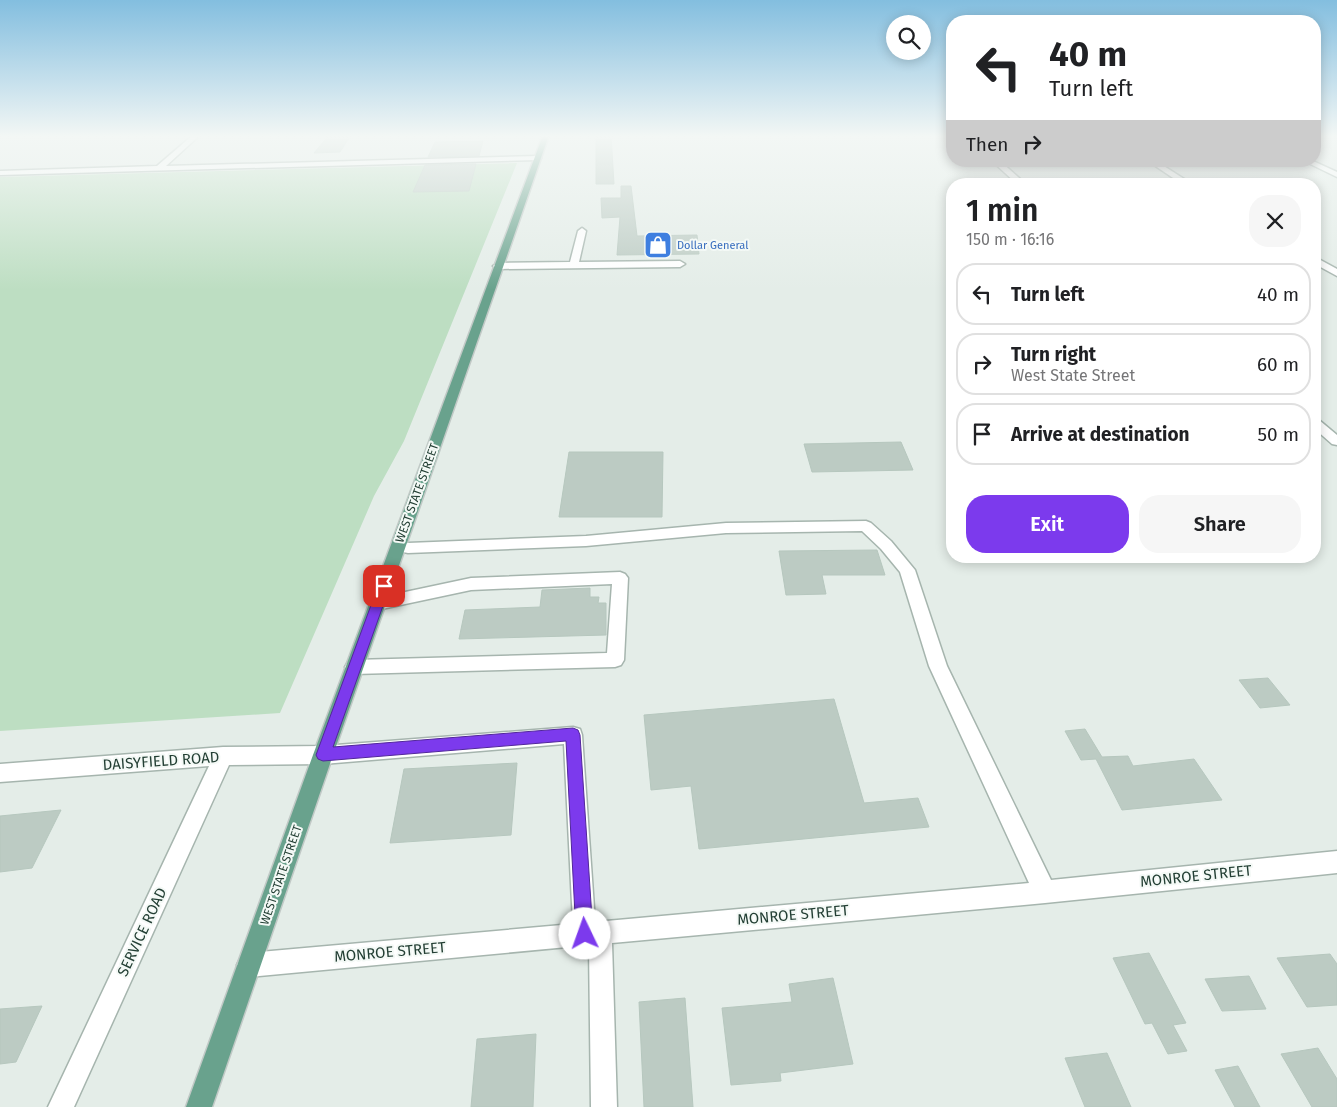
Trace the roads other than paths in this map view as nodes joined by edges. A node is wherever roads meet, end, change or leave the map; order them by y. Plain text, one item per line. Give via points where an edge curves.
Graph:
1 (527, 187) edge
2 (582, 231) dead end
3 (680, 264) dead end
4 (1321, 264) edge
5 (574, 265) junction
6 (498, 266) junction
7 (1337, 273) edge
8 (1321, 428) edge
9 (1337, 441) edge
10 (408, 548) dead end
11 (377, 604) junction
12 (354, 667) junction
13 (323, 755) junction
14 (224, 756) junction
15 (0, 773) edge
16 (1337, 862) edge
17 (1045, 892) junction
18 (592, 934) junction
19 (249, 965) junction
20 (61, 1107) edge
21 (199, 1107) edge
22 (604, 1107) edge

1 - 6 main road, WEST STATE STREET
2 - 5 street
3 - 5 street
4 - 7 street
5 - 6 street
6 - 11 main road, WEST STATE STREET
8 - 9 street
10 - 17 street via 586,541 726,528 866,526 907,570 938,666
11 - 12 main road, WEST STATE STREET
11 - 12 street via 471,584 620,578 615,660
12 - 13 main road, WEST STATE STREET
13 - 14 street, DAISYFIELD ROAD
13 - 18 street, DAISYFIELD ROAD via 573,735
13 - 19 main road, WEST STATE STREET
14 - 15 street, DAISYFIELD ROAD
14 - 20 street, SERVICE ROAD
16 - 17 street, MONROE STREET
17 - 18 street, MONROE STREET
18 - 19 street, MONROE STREET
18 - 22 street
19 - 21 main road, WEST STATE STREET

